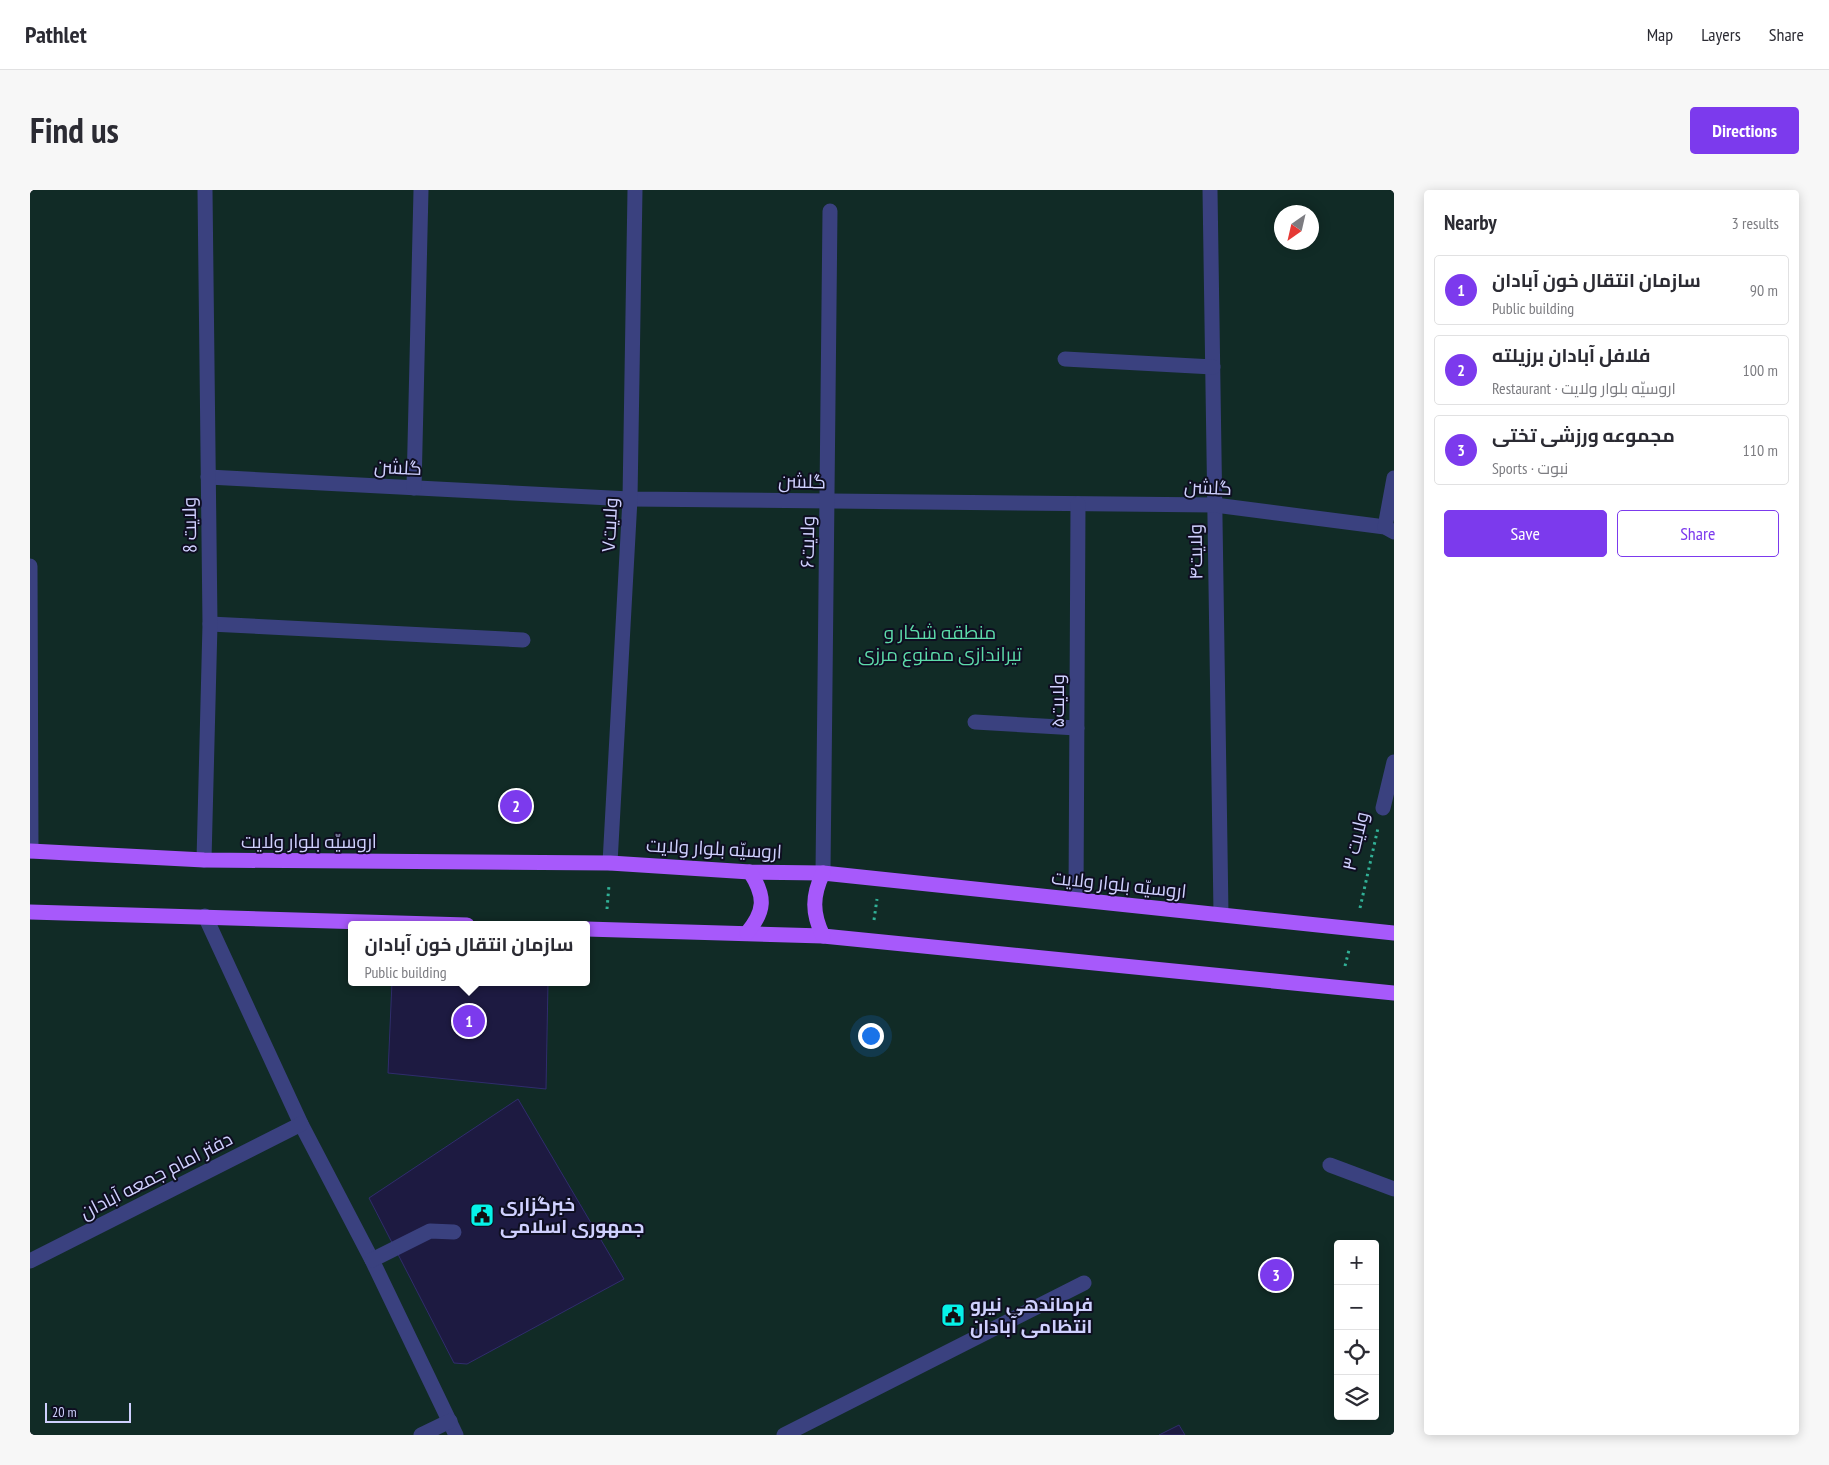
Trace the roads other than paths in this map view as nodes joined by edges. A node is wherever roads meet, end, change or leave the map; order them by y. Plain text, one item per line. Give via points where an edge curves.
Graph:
1 (205, 190) edge
2 (421, 190) edge
3 (636, 190) edge
4 (1210, 190) edge
5 (830, 211) dead end
6 (1065, 359) dead end
7 (1213, 367) junction
8 (208, 477) junction
9 (1394, 478) edge
10 (414, 488) junction
11 (630, 499) junction
12 (827, 501) junction
13 (1078, 504) junction
14 (1215, 505) junction
15 (1389, 530) edge
16 (30, 566) edge
17 (210, 624) junction
18 (523, 640) dead end
19 (975, 722) dead end
20 (1077, 728) junction
21 (1394, 762) edge
22 (1383, 808) road end
23 (30, 851) edge
24 (204, 860) junction
25 (610, 862) junction
26 (750, 872) junction
27 (823, 873) junction
28 (1076, 899) junction
29 (30, 912) edge
30 (1220, 914) junction
31 (205, 916) junction
32 (351, 921) edge
33 (590, 928) edge
34 (1394, 933) edge
35 (747, 934) junction
36 (823, 936) junction
37 (1394, 993) edge
38 (301, 1124) junction
39 (1330, 1164) dead end
40 (1394, 1188) edge
41 (454, 1232) dead end
42 (372, 1260) junction
43 (30, 1261) edge
44 (1084, 1283) dead end
45 (450, 1421) junction
46 (421, 1435) edge
47 (456, 1435) edge
48 (784, 1435) edge

1 - 8 street, ولایت 8
2 - 10 street
3 - 11 street, ولایت۷
4 - 7 street, ولایت۴
5 - 12 street, ولایت۶
6 - 7 street
7 - 14 street, ولایت۴
8 - 10 street, گلشن
8 - 17 street, ولایت 8
9 - 15 street
10 - 11 street, گلشن
11 - 12 street, گلشن
11 - 25 street, ولایت۷
12 - 13 street, گلشن
12 - 27 street, ولایت۶
13 - 14 street, گلشن
13 - 20 street, ولایت۵
14 - 15 street, گلشن
14 - 30 street, ولایت۴
16 - 23 street
17 - 18 street
17 - 24 street, ولایت 8
19 - 20 street
20 - 28 street, ولایت۵
21 - 22 street, ولایت ۳
23 - 24 main road, اروسیّه بلوار ولایت
24 - 25 main road, اروسیّه بلوار ولایت
25 - 26 main road, اروسیّه بلوار ولایت
26 - 27 main road, اروسیّه بلوار ولایت
26 - 35 main road via 759,887 762,904 758,920
27 - 28 main road, اروسیّه بلوار ولایت
27 - 36 main road via 816,888 814,904 816,921
28 - 30 main road, اروسیّه بلوار ولایت
29 - 31 main road
30 - 34 main road, اروسیّه بلوار ولایت
31 - 32 main road
31 - 38 street
33 - 35 main road
35 - 36 main road
36 - 37 main road
38 - 42 street
38 - 43 street, دفتر امام جمعه آبادان
39 - 40 street
41 - 42 street via 430,1231
42 - 45 street
44 - 48 street
45 - 46 street
45 - 47 street

